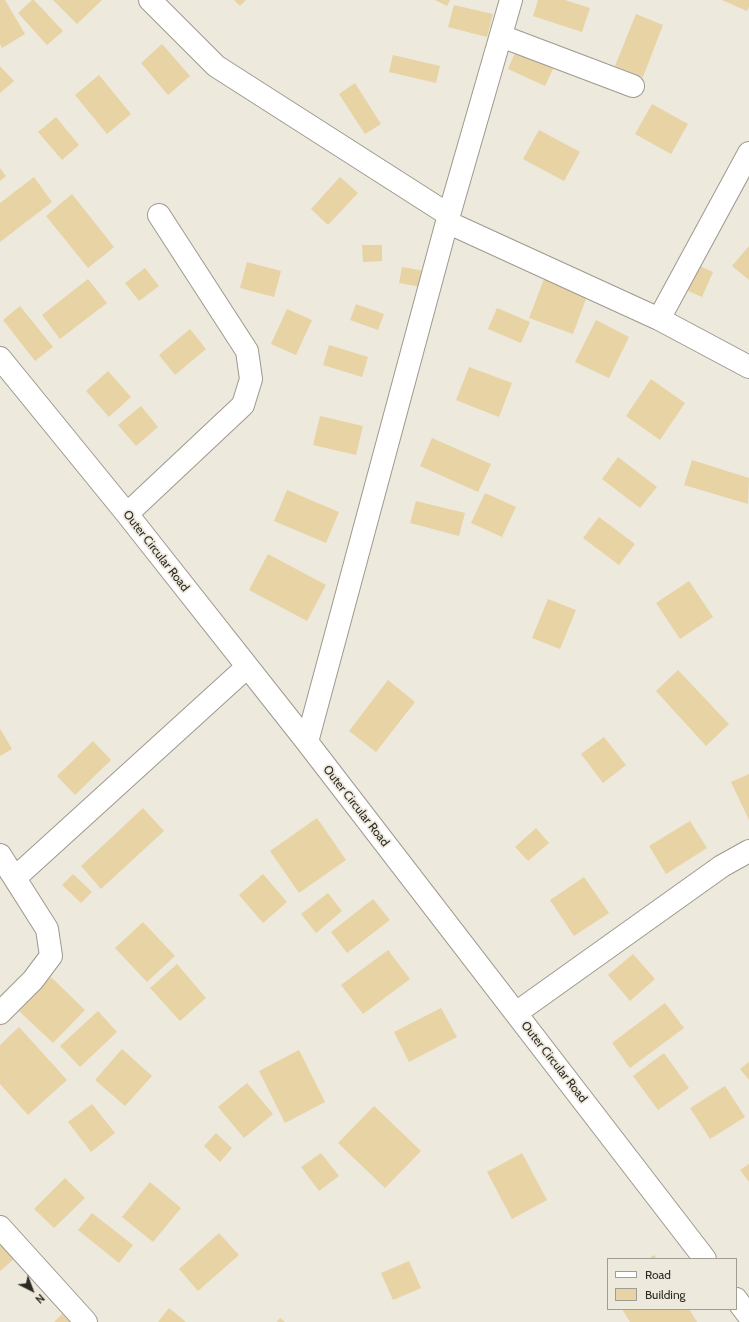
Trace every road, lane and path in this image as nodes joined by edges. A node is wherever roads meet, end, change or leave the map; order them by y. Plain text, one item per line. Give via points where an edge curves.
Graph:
1 (150, 0) edge
2 (511, 0) edge
3 (501, 36) junction
4 (633, 86) dead end
5 (749, 153) edge
6 (159, 215) dead end
7 (448, 218) junction
8 (659, 319) junction
9 (0, 358) edge
10 (749, 367) edge
11 (127, 514) junction
12 (247, 667) junction
13 (306, 742) junction
14 (749, 851) edge
15 (0, 854) edge
16 (16, 877) junction
17 (0, 1013) edge
18 (516, 1013) junction
19 (0, 1227) edge
20 (704, 1258) edge
21 (737, 1300) edge
22 (749, 1316) edge
23 (86, 1322) edge

1 - 7 street via 216,66
2 - 3 street
3 - 4 street
3 - 7 street
5 - 8 street
6 - 11 street via 247,351 251,379 243,405
7 - 8 street
7 - 13 street
8 - 10 street
9 - 11 street, Outer Circular Road
11 - 12 street, Outer Circular Road
12 - 13 street, Outer Circular Road
12 - 16 street
13 - 18 street, Outer Circular Road
14 - 18 street via 722,866
15 - 16 street
16 - 17 street via 47,929 51,956 33,980
18 - 20 street, Outer Circular Road
19 - 23 street
21 - 22 street

